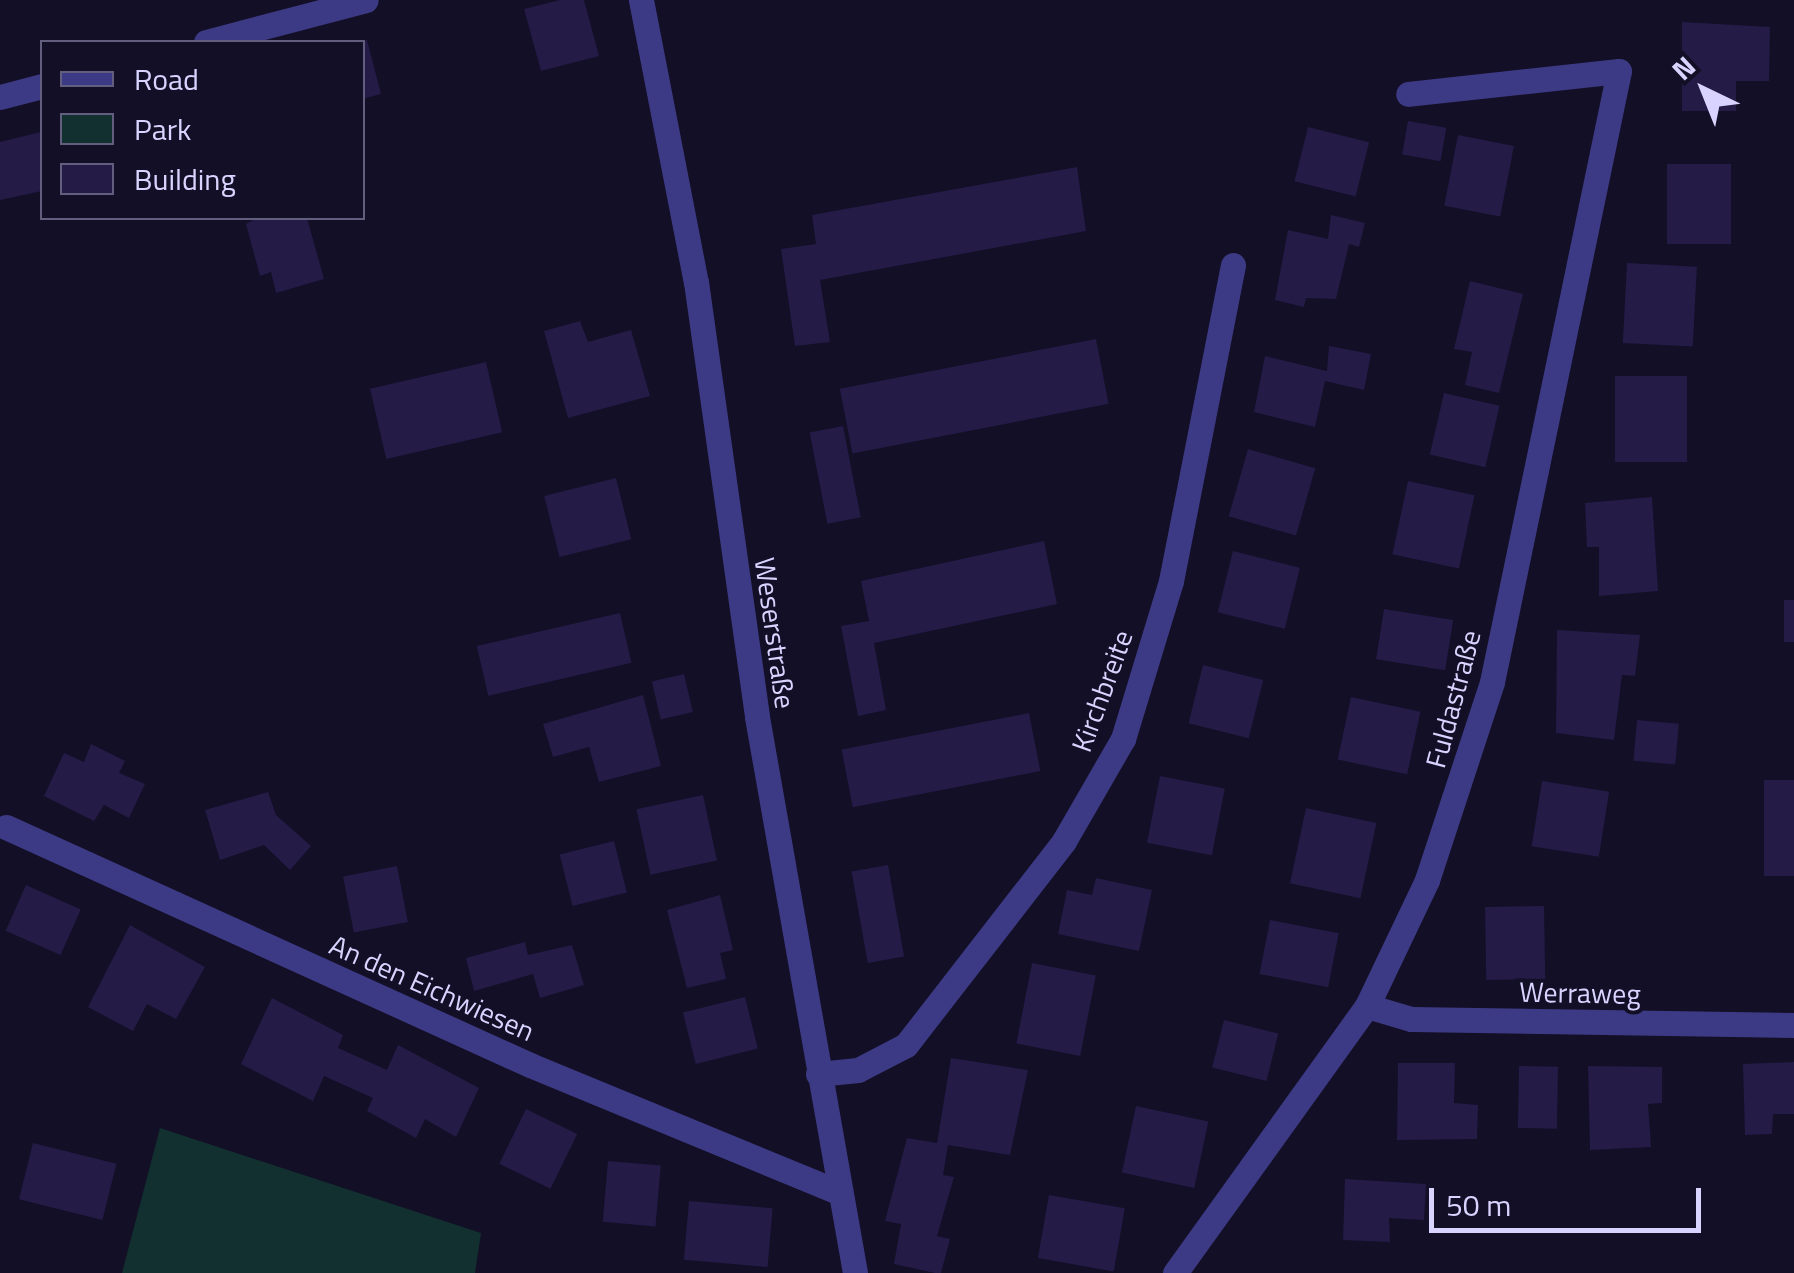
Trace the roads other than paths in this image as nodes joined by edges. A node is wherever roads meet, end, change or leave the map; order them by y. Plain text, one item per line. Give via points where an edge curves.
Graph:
1 (366, 0) edge
2 (642, 0) edge
3 (214, 40) edge
4 (40, 87) edge
5 (1408, 94) dead end
6 (0, 97) edge
7 (1233, 265) dead end
8 (2, 828) edge
9 (1367, 1006) junction
10 (1794, 1025) edge
11 (818, 1074) junction
12 (840, 1192) junction
13 (855, 1273) edge
14 (1176, 1273) edge

1 - 3 street
2 - 11 street, Weserstraße via 712,382 738,594
4 - 6 street
5 - 9 street, Fuldastraße via 1619,71 1492,682 1427,880
7 - 11 street, Kirchbreite via 1171,581 1123,738 1064,841 906,1045 858,1070
8 - 12 street, An den Eichwiesen via 513,1058
9 - 10 street, Werraweg via 1411,1018
9 - 14 street, Fuldastraße
11 - 12 street, Weserstraße
12 - 13 street, Weserstraße

